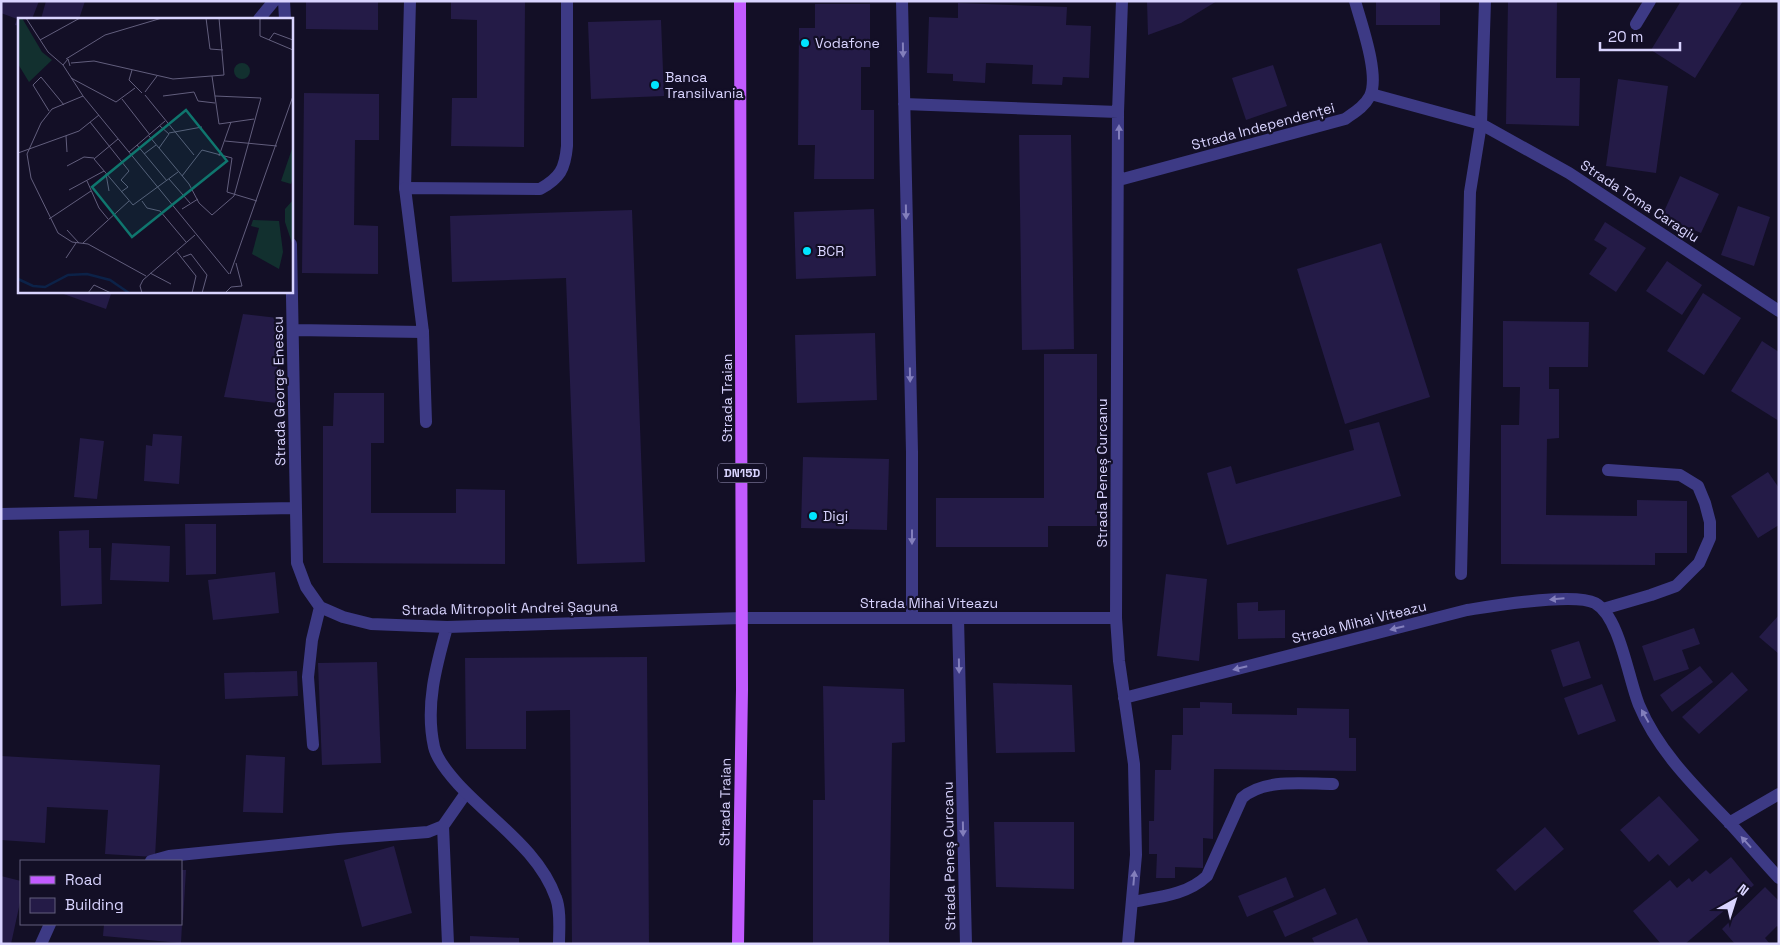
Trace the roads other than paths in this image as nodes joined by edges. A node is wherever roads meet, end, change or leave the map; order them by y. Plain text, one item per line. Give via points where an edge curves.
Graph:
1 (274, 1) edge
2 (284, 1) edge
3 (410, 1) edge
4 (567, 1) edge
5 (740, 1) edge
6 (902, 1) edge
7 (1122, 1) edge
8 (1355, 1) edge
9 (1485, 1) edge
10 (1650, 1) edge
11 (260, 18) edge
12 (285, 18) edge
13 (1636, 24) dead end
14 (1371, 94) junction
15 (904, 104) junction
16 (1118, 112) junction
17 (1481, 124) junction
18 (1119, 180) junction
19 (405, 188) junction
20 (292, 273) edge
21 (1779, 311) edge
22 (294, 330) junction
23 (423, 332) junction
24 (426, 422) dead end
25 (1608, 470) dead end
26 (295, 508) junction
27 (1, 514) edge
28 (1461, 574) dead end
29 (320, 607) junction
30 (1603, 609) junction
31 (742, 618) junction
32 (912, 618) junction
33 (958, 618) junction
34 (1116, 618) junction
35 (447, 627) junction
36 (1124, 698) junction
37 (313, 745) dead end
38 (1333, 784) dead end
39 (466, 793) junction
40 (1779, 794) edge
41 (1730, 823) junction
42 (444, 826) junction
43 (155, 860) edge
44 (1779, 878) edge
45 (1132, 902) junction
46 (50, 925) edge
47 (41, 944) edge
48 (448, 944) edge
49 (559, 944) edge
50 (738, 944) edge
51 (966, 944) edge
52 (1128, 944) edge

1 - 11 street
2 - 12 street
3 - 19 street
4 - 19 street via 567,146 566,162 559,175 540,189
5 - 31 main road, Strada Traian / DN15D
6 -> 15 street
7 - 16 street, Strada Peneș Curcanu
8 - 14 street via 1370,54
9 - 17 street
10 - 13 street
14 - 17 street, Strada Toma Caragiu
14 - 18 street, Strada Independenței via 1362,108 1345,119
15 - 16 street
15 -> 32 street via 912,452
18 -> 16 street, Strada Peneș Curcanu
17 - 21 street, Strada Toma Caragiu via 1569,173
17 - 28 street via 1470,192
18 - 34 street, Strada Peneș Curcanu
19 - 23 street
20 - 22 street, Strada George Enescu
22 - 23 street
22 - 26 street, Strada George Enescu
23 - 24 street
25 - 30 street via 1680,475 1698,486 1710,522 1710,538 1699,563 1676,586
26 - 27 street
26 - 29 street via 297,563 306,587
29 - 35 street, Strada Mitropolit Andrei Șaguna via 371,624
29 - 37 street via 308,677
30 -> 36 street, Strada Mihai Viteazu via 1593,602 1572,598 1467,610
41 -> 30 street via 1684,775 1658,739 1640,706 1615,627
31 - 32 street, Strada Mihai Viteazu
31 - 35 street, Strada Mitropolit Andrei Șaguna
31 - 50 main road, Strada Traian / DN15D
32 - 33 street, Strada Mihai Viteazu
33 - 34 street, Strada Mihai Viteazu
33 -> 51 street, Strada Peneș Curcanu
34 - 36 street, Strada Peneș Curcanu
35 - 39 street via 432,691 430,719 434,749 447,772
45 -> 36 street, Strada Peneș Curcanu via 1136,855 1134,764
38 - 45 street via 1272,784 1249,792 1242,798 1207,876 1198,884 1166,896
39 - 42 street
39 - 49 street via 520,843 548,878 557,901
40 - 41 street
44 -> 41 street
42 - 43 street via 428,832 169,856
42 - 48 street
45 - 52 street, Strada Peneș Curcanu
46 - 47 street

